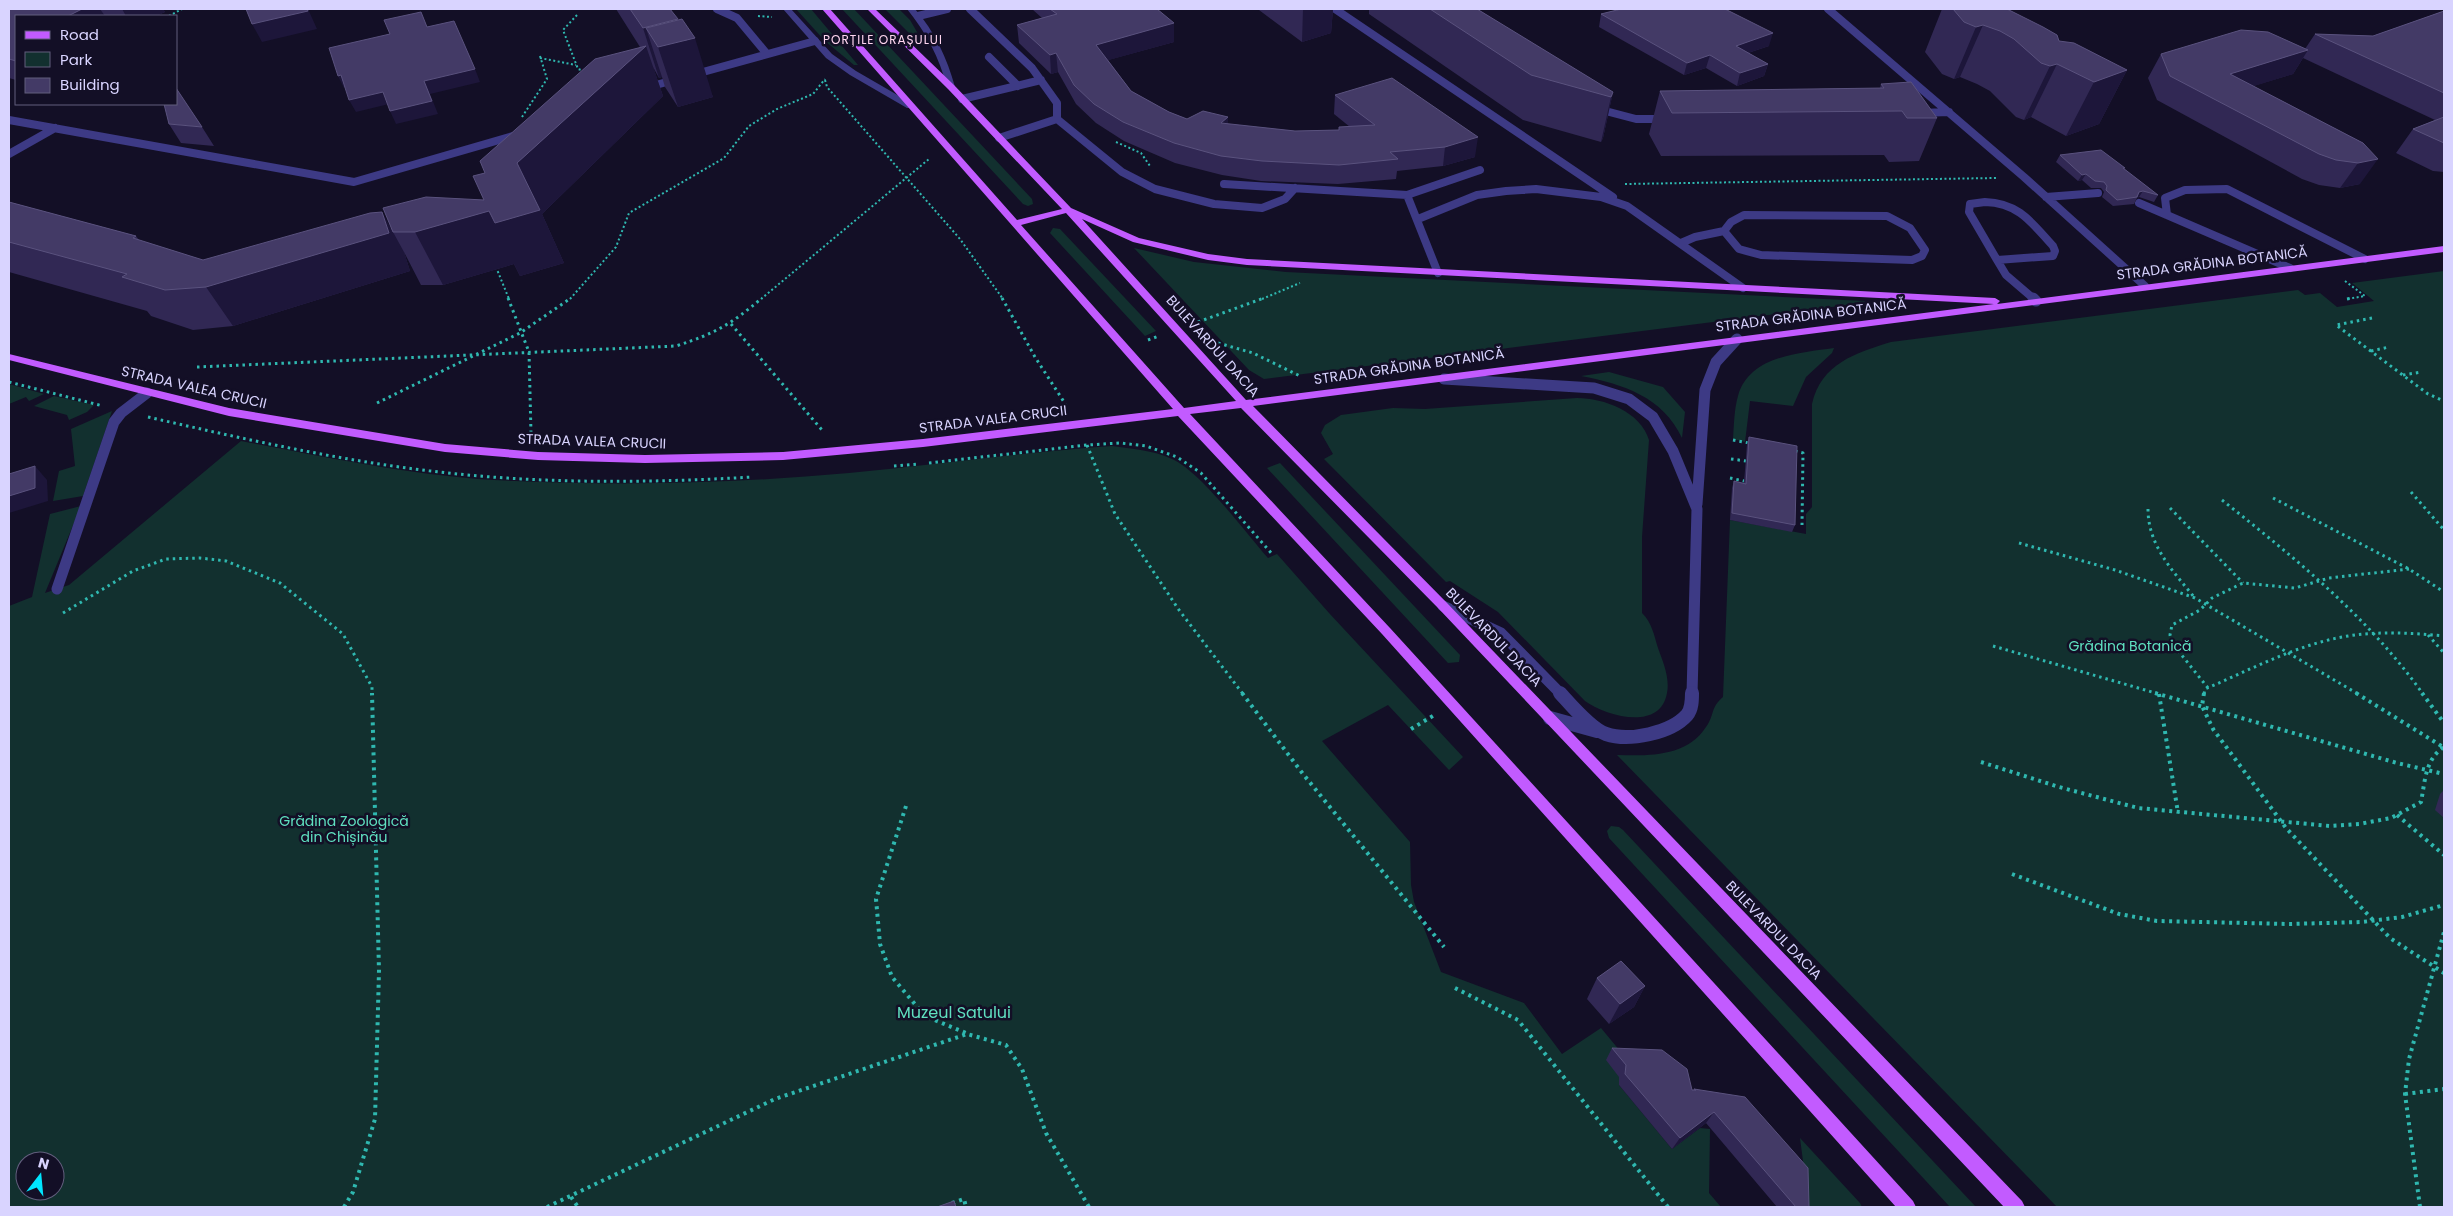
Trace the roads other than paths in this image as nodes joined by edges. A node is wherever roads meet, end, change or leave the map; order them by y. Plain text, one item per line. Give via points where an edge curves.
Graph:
1 (717, 9) edge
2 (787, 9) edge
3 (826, 9) edge
4 (871, 9) edge
5 (911, 9) edge
6 (947, 9) edge
7 (970, 9) edge
8 (1335, 9) edge
9 (1828, 9) edge
10 (918, 16) junction
11 (815, 41) junction
12 (768, 54) junction
13 (989, 57) dead end
14 (1041, 80) junction
15 (1018, 86) junction
16 (951, 87) junction
17 (636, 92) dead end
18 (962, 99) junction
19 (910, 106) junction
20 (1587, 106) edge
21 (1949, 112) junction
22 (1910, 113) edge
23 (1057, 119) junction
24 (9, 120) edge
25 (1674, 120) edge
26 (55, 128) junction
27 (530, 131) edge
28 (999, 138) junction
29 (9, 154) edge
30 (1480, 170) dead end
31 (1224, 184) dead end
32 (1296, 188) junction
33 (2098, 194) dead end
34 (1407, 195) junction
35 (2046, 197) junction
36 (2139, 203) edge
37 (1627, 206) junction
38 (1068, 210) junction
39 (2167, 215) junction
40 (1418, 219) junction
41 (1016, 223) junction
42 (1724, 231) junction
43 (1681, 243) junction
44 (2444, 249) edge
45 (2365, 259) junction
46 (1997, 260) junction
47 (2290, 268) junction
48 (1438, 273) junction
49 (2145, 286) junction
50 (1743, 288) junction
51 (2032, 302) junction
52 (1737, 339) junction
53 (9, 357) edge
54 (1431, 378) junction
55 (147, 393) junction
56 (1244, 404) junction
57 (1181, 412) junction
58 (1697, 509) junction
59 (57, 589) dead end
60 (1443, 606) junction
61 (1550, 718) junction
62 (1606, 734) junction
63 (1907, 1207) edge
64 (2016, 1207) edge

1 - 12 lane via 737,18
2 - 11 street
3 - 19 main road
4 - 16 main road, BULEVARDUL DACIA
5 - 10 street, BULEVARDUL DACIA
6 - 10 lane
7 - 14 lane
8 - 37 lane
9 - 21 lane
10 - 16 street, BULEVARDUL DACIA via 942,54
11 - 12 lane
11 - 19 street via 853,74
12 - 17 lane
13 - 15 lane
14 - 15 lane
14 - 23 lane via 1057,103
15 - 18 lane
16 - 18 main road, BULEVARDUL DACIA
18 - 28 main road, BULEVARDUL DACIA
19 - 41 main road
20 - 25 lane via 1636,119
21 - 22 lane
21 - 35 lane
23 - 28 lane
23 - 32 lane via 1122,172 1155,189 1214,204 1262,208 1285,199
24 - 26 lane
26 - 27 lane via 354,182
26 - 29 lane
28 - 38 main road, BULEVARDUL DACIA
30 - 34 lane
31 - 32 lane
32 - 34 lane
33 - 35 lane
34 - 40 lane
35 - 49 lane
36 - 39 lane
37 - 40 lane via 1601,197 1536,189 1477,195
37 - 43 lane
38 - 41 main road
38 - 48 main road via 1136,240 1208,258
38 - 56 main road, BULEVARDUL DACIA
39 - 45 lane via 2165,198 2171,192 2226,189
39 - 47 lane
40 - 48 lane
41 - 57 main road
42 - 42 lane via 1731,222 1744,215 1887,216 1903,221 1925,250 1922,256 1912,260 1761,254 1739,249
42 - 43 lane
43 - 50 lane
44 - 45 main road, STRADA GRĂDINA BOTANICĂ
45 - 47 main road, STRADA GRĂDINA BOTANICĂ
46 - 46 lane via 1969,212 1970,204 1983,201 2010,204 2055,251 2053,256
46 - 51 lane via 2006,275
47 - 49 main road, STRADA GRĂDINA BOTANICĂ
48 - 50 main road
49 - 51 main road, STRADA GRĂDINA BOTANICĂ
50 - 51 main road
51 - 52 main road, STRADA GRĂDINA BOTANICĂ
52 - 54 main road, STRADA GRĂDINA BOTANICĂ
52 - 58 lane via 1717,359 1705,390
53 - 55 main road, STRADA VALEA CRUCII
54 - 56 main road, STRADA GRĂDINA BOTANICĂ
54 - 58 lane via 1575,385 1612,392 1629,399 1653,417 1664,433
55 - 57 main road, STRADA VALEA CRUCII via 228,412 445,448 538,456 645,459 783,456
55 - 59 lane via 114,422
56 - 57 main road, STRADA GRĂDINA BOTANICĂ
56 - 60 main road, BULEVARDUL DACIA
57 - 63 main road via 1453,704
58 - 62 lane via 1692,703 1688,714 1676,725 1660,732 1635,736
60 - 61 main road, BULEVARDUL DACIA
60 - 62 lane via 1501,633 1584,718
61 - 62 lane
61 - 64 main road, BULEVARDUL DACIA

